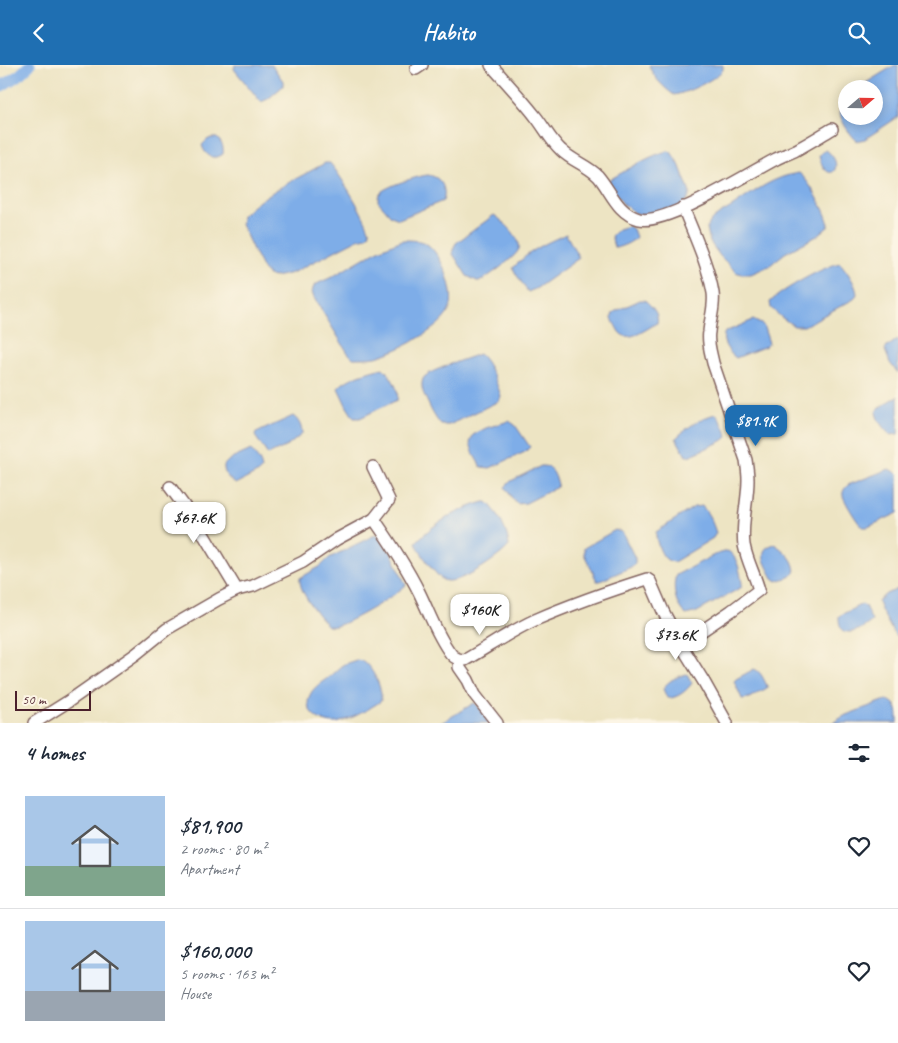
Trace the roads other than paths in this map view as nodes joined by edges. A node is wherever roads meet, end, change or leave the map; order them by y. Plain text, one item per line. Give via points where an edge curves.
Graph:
1 (492, 65) edge
2 (832, 129) dead end
3 (683, 207) junction
4 (373, 467) dead end
5 (170, 487) dead end
6 (374, 519) junction
7 (236, 590) junction
8 (681, 645) junction
9 (460, 660) junction
10 (34, 723) edge
11 (496, 723) edge
12 (728, 723) edge

1 - 3 street via 560,149 597,175 620,208 631,216 648,220
2 - 3 street
3 - 8 street via 713,294 708,333 713,363 746,460 744,544 759,590
4 - 6 street via 389,501
5 - 7 street via 196,522
6 - 7 street via 303,562 253,586
6 - 9 street via 414,582 450,653
7 - 10 street via 167,629 136,654
8 - 9 street via 647,579 602,593 534,621
8 - 12 street
9 - 11 street via 459,667

